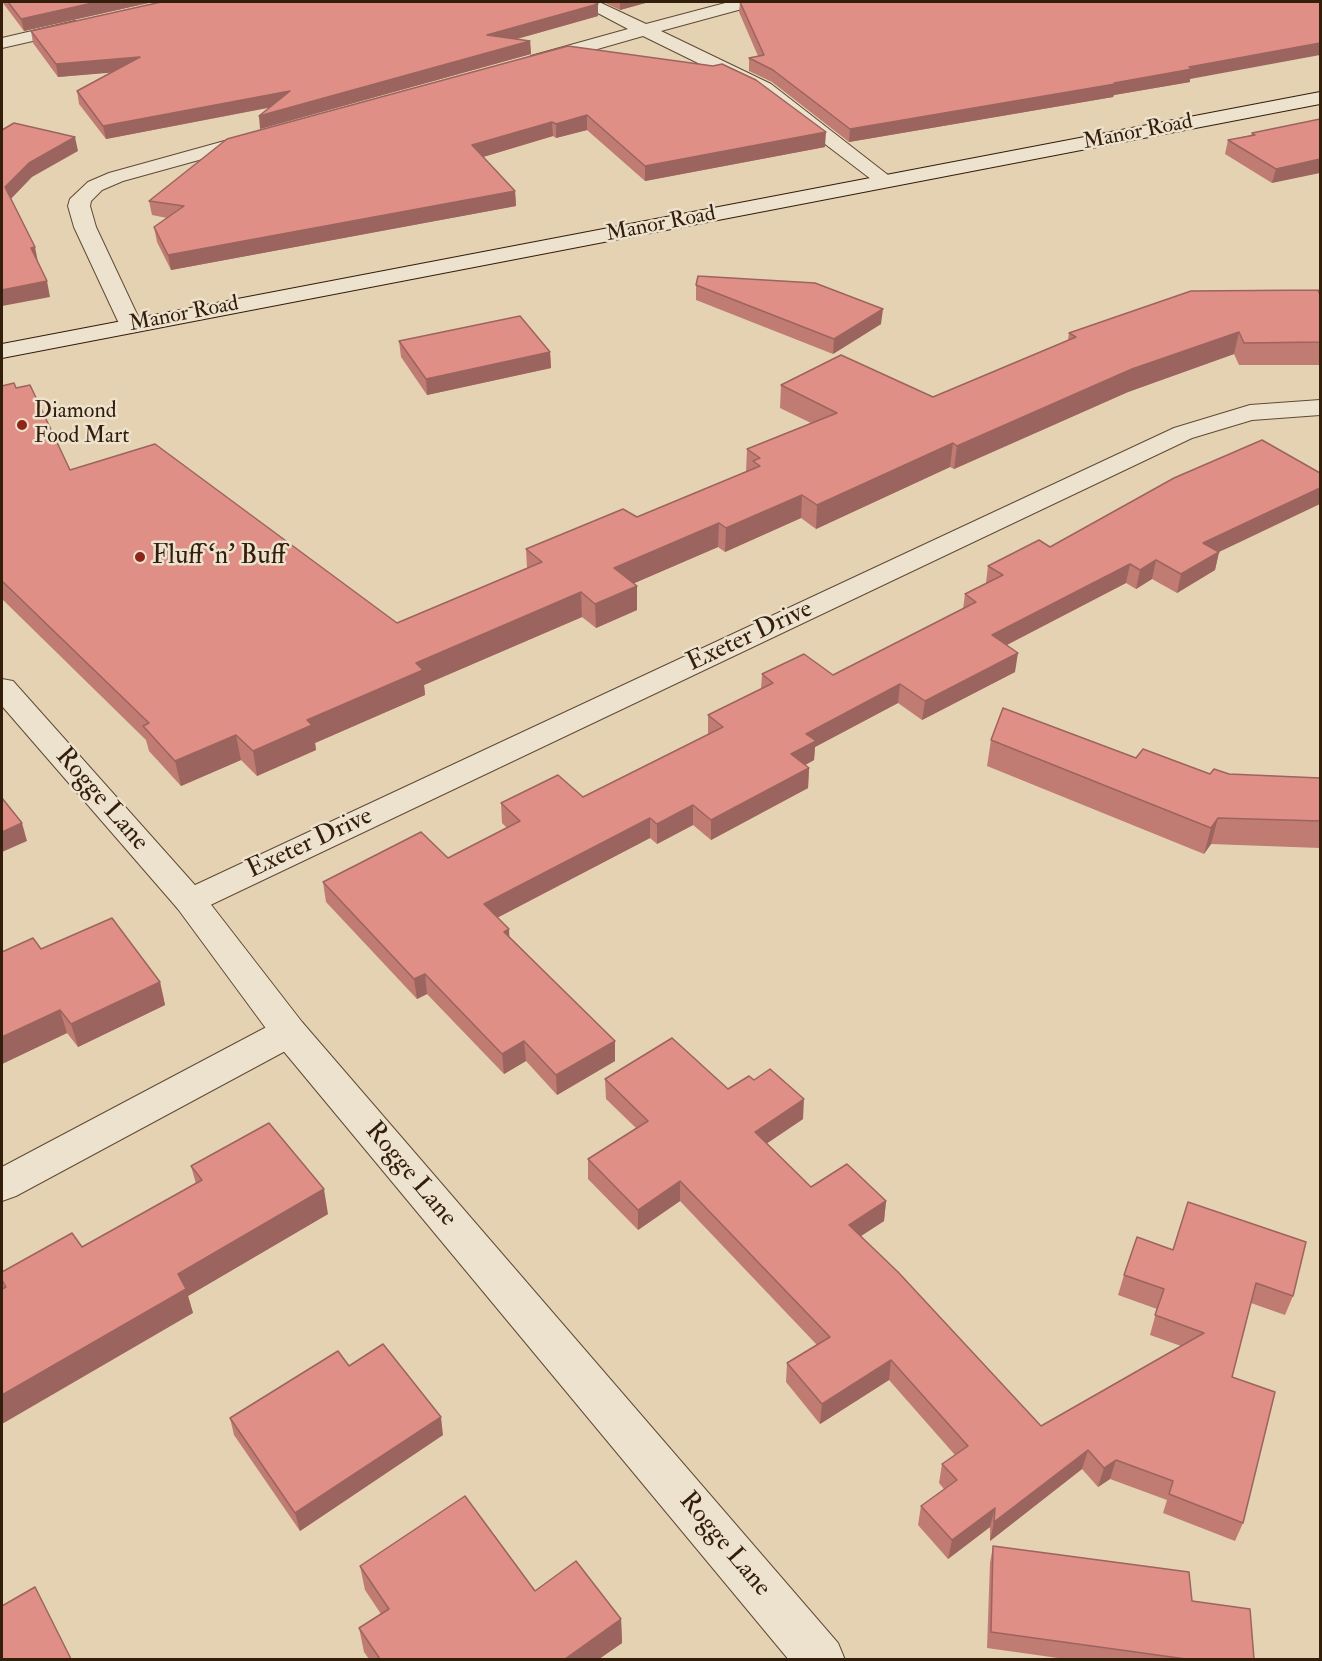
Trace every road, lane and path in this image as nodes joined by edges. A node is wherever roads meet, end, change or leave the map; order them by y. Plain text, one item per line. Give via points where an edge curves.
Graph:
1 (586, 2) edge
2 (747, 2) edge
3 (89, 23) edge
4 (643, 30) junction
5 (2, 43) edge
6 (517, 65) edge
7 (1320, 98) edge
8 (277, 132) edge
9 (887, 182) junction
10 (130, 325) junction
11 (2, 351) edge
12 (1320, 408) edge
13 (4, 693) edge
14 (190, 901) junction
15 (289, 1032) junction
16 (2, 1185) edge
17 (821, 1659) edge

1 - 4 street
2 - 4 street
3 - 5 street
4 - 6 street
4 - 9 street via 764,88
7 - 9 street, Manor Road
8 - 10 street via 116,177 95,186 81,199 85,227
9 - 10 street, Manor Road
10 - 11 street, Manor Road
12 - 14 street, Exeter Drive via 1250,413 1183,433
13 - 14 street, Rogge Lane
14 - 15 street, Rogge Lane
15 - 16 street
15 - 17 street, Rogge Lane

